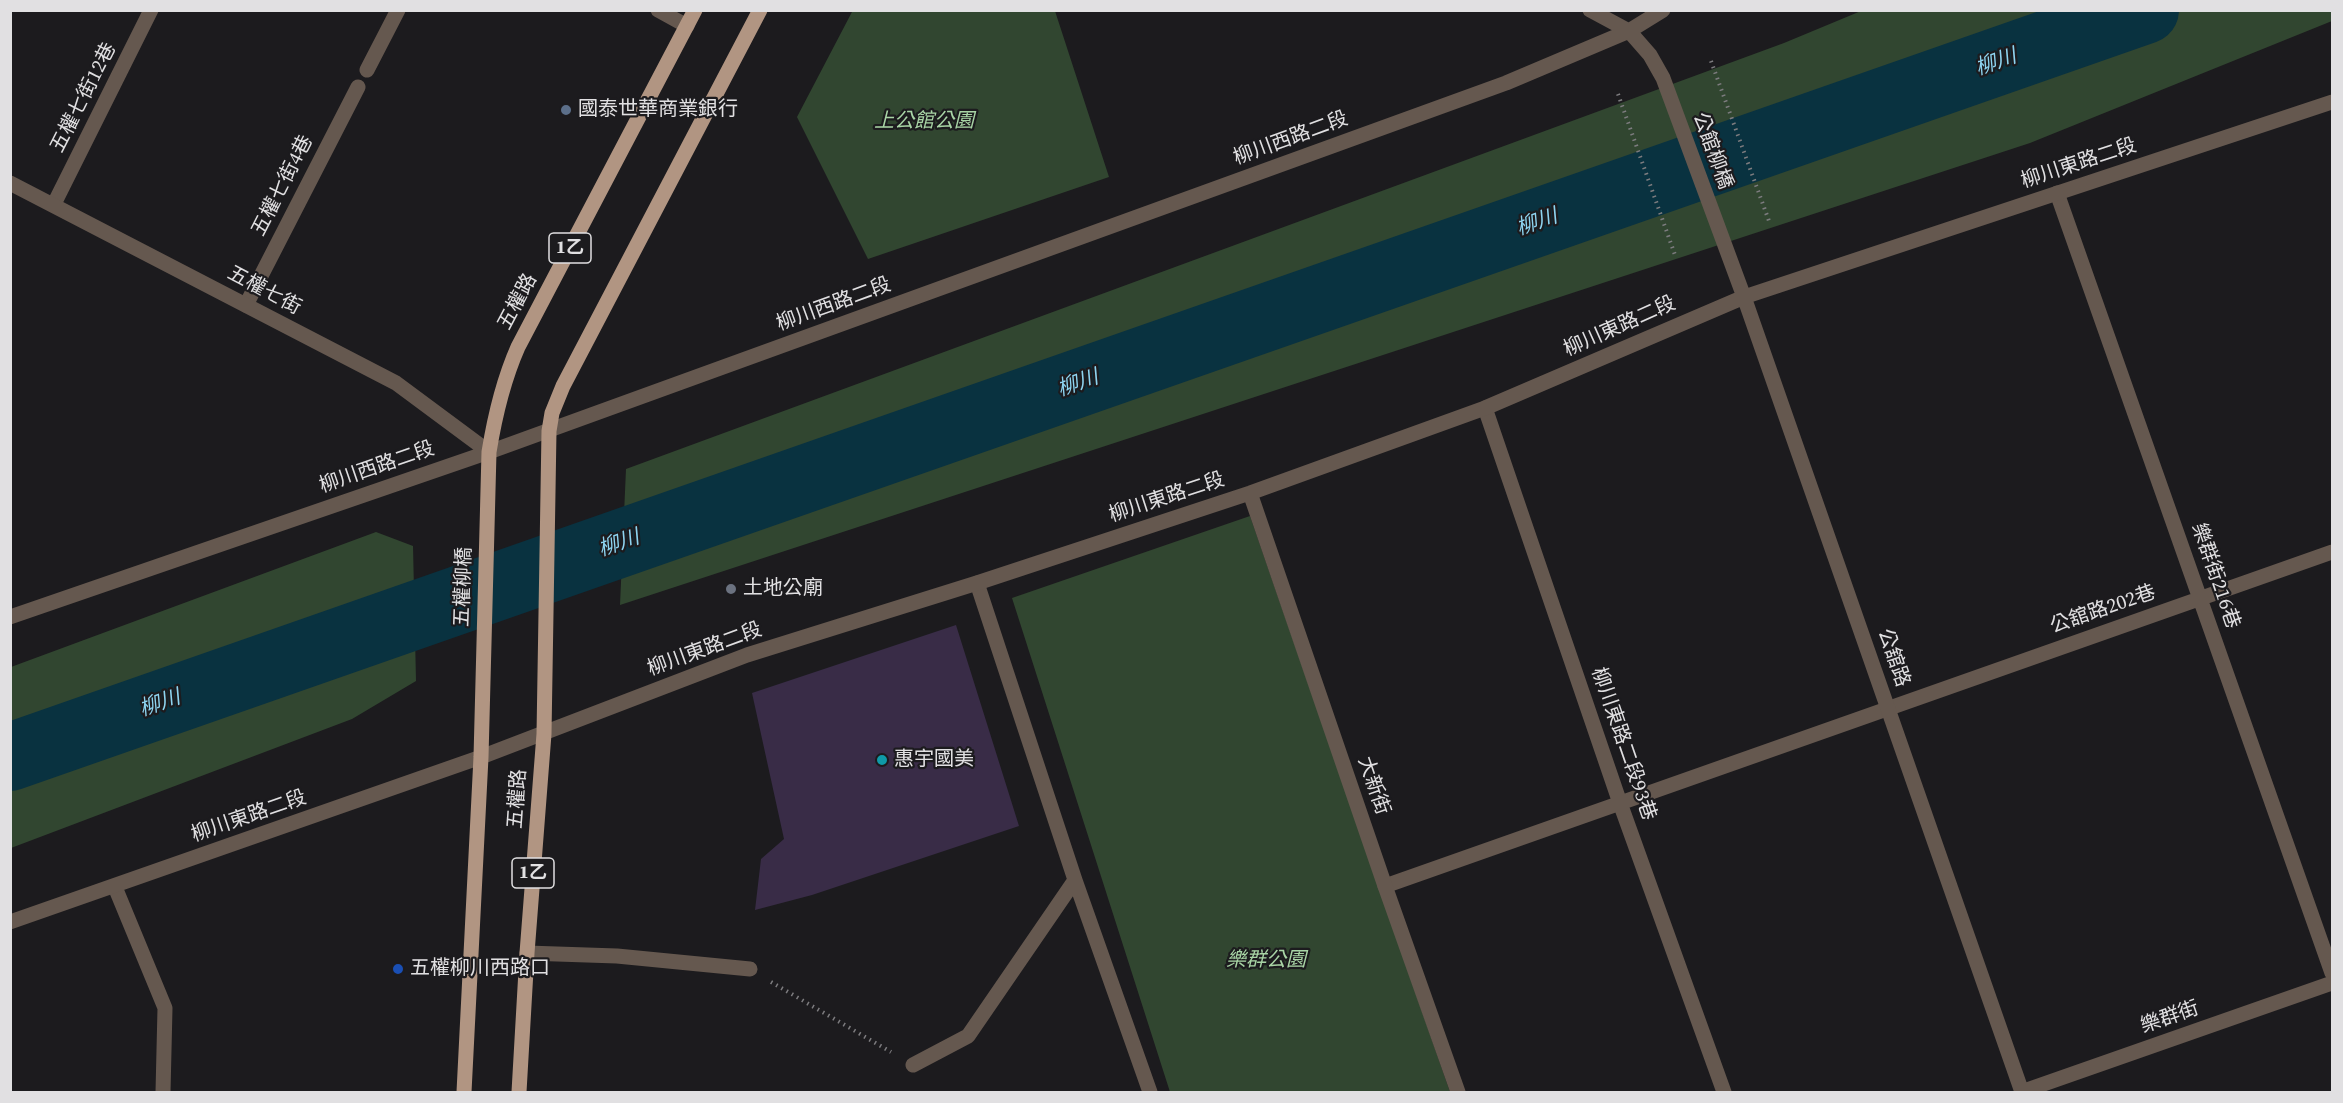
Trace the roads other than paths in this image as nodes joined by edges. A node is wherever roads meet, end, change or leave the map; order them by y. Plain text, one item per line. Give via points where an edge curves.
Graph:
1 (151, 10) edge
2 (398, 10) edge
3 (658, 10) edge
4 (695, 10) edge
5 (760, 10) edge
6 (1590, 10) edge
7 (1663, 10) edge
8 (687, 26) junction
9 (1629, 31) junction
10 (367, 70) dead end
11 (358, 87) dead end
12 (2332, 102) edge
13 (10, 183) edge
14 (2057, 193) junction
15 (54, 204) junction
16 (1722, 238) joint
17 (1744, 297) junction
18 (246, 305) junction
19 (1485, 408) junction
20 (549, 430) junction
21 (489, 452) junction
22 (1250, 493) junction
23 (488, 499) joint
24 (2332, 552) edge
25 (977, 583) junction
26 (2200, 598) junction
27 (10, 617) edge
28 (483, 675) joint
29 (1888, 707) junction
30 (544, 734) junction
31 (481, 757) junction
32 (1620, 803) junction
33 (1075, 880) junction
34 (1385, 886) junction
35 (115, 887) junction
36 (10, 922) edge
37 (527, 953) junction
38 (750, 969) road end
39 (2332, 973) edge
40 (2332, 983) edge
41 (913, 1065) road end
42 (163, 1092) edge
43 (464, 1092) edge
44 (519, 1092) edge
45 (1150, 1092) edge
46 (1458, 1092) edge
47 (1724, 1092) edge
48 (2022, 1092) edge

1 - 15 street, 五權七街12巷
2 - 10 street
3 - 8 street
4 - 8 main road, 五權路 / 1乙
5 - 20 main road, 1乙 via 563,386
6 - 9 street
7 - 9 street, 柳川西路二段
8 - 21 main road, 五權路 / 1乙 via 518,347 498,403
9 - 16 street, 公館柳橋 via 1663,78
9 - 20 street, 柳川西路二段 via 1506,83
11 - 18 street, 五權七街4巷
12 - 14 street, 柳川東路二段
13 - 15 street, 五權七街
14 - 17 street, 柳川東路二段
14 - 26 street, 樂群街216巷
15 - 18 street, 五權七街
16 - 17 street, 公舘路
17 - 19 street, 柳川東路二段
17 - 29 street, 公舘路
18 - 21 street, 五權七街 via 396,383
19 - 22 street, 柳川東路二段
19 - 32 street, 柳川東路二段93巷
20 - 21 street, 柳川西路二段
20 - 30 main road, 五權路 / 1乙
21 - 23 main road, 五權路 / 1乙
21 - 27 street, 柳川西路二段
22 - 25 street, 柳川東路二段
22 - 34 street, 大新街
23 - 28 main road, 五權柳橋 / 1乙
24 - 26 street, 公舘路202巷
25 - 30 street, 柳川東路二段 via 747,654
25 - 33 street
26 - 29 street, 公舘路202巷
26 - 39 street, 樂群街216巷
28 - 31 main road, 五權路 / 1乙
29 - 32 street, 公舘路202巷
29 - 48 street, 公舘路
30 - 31 street, 柳川東路二段
30 - 37 main road, 五權路 / 1乙
31 - 35 street, 柳川東路二段
31 - 43 main road, 五權路 / 1乙
32 - 34 street, 公舘路202巷
32 - 47 street, 柳川東路二段93巷
33 - 41 street via 968,1036
33 - 45 street
34 - 46 street, 大新街
35 - 36 street, 柳川東路二段
35 - 42 street via 165,1008
37 - 38 street via 617,956
37 - 44 main road, 五權路 / 1乙
40 - 48 street, 樂群街

